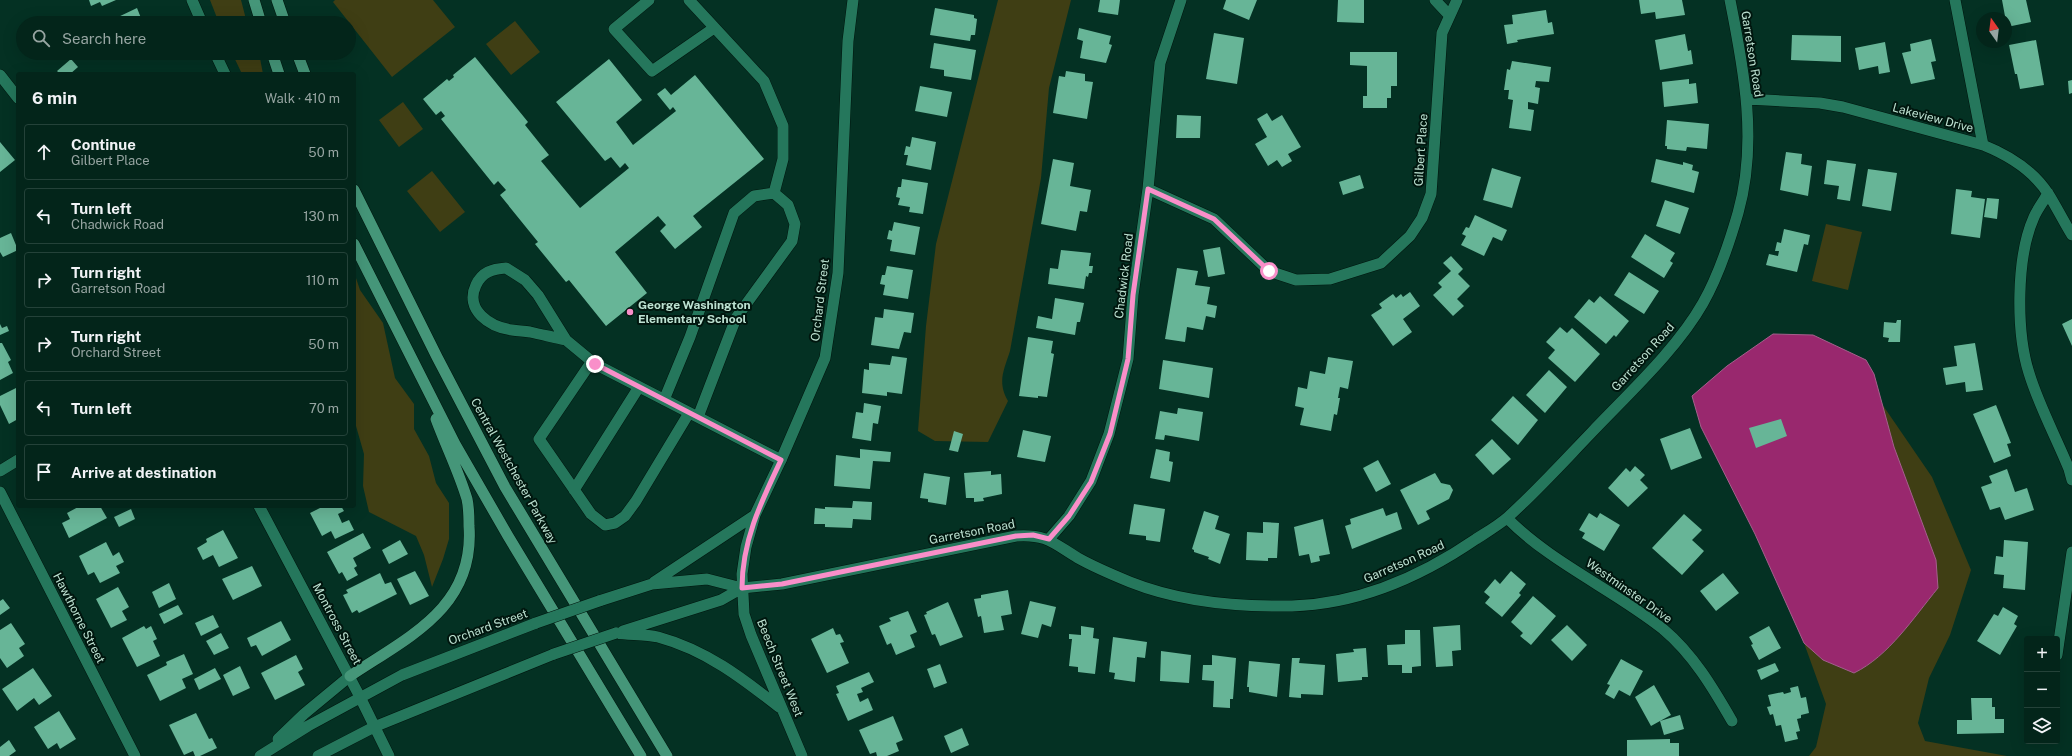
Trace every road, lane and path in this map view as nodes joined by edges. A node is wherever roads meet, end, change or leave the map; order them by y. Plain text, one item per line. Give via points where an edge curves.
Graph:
1 (192, 0) edge
2 (254, 0) edge
3 (277, 0) edge
4 (649, 0) edge
5 (689, 0) edge
6 (853, 0) edge
7 (1181, 0) edge
8 (1435, 0) edge
9 (1457, 0) edge
10 (1730, 0) edge
11 (1955, 0) edge
12 (1449, 15) junction
13 (199, 16) edge
14 (259, 16) edge
15 (283, 16) edge
16 (714, 28) junction
17 (218, 60) edge
18 (275, 60) edge
19 (300, 60) edge
20 (224, 72) edge
21 (279, 72) edge
22 (304, 72) edge
23 (0, 75) edge
24 (16, 95) edge
25 (1747, 99) junction
26 (1983, 145) junction
27 (1148, 189) junction
28 (774, 193) junction
29 (2048, 193) junction
30 (356, 194) edge
31 (2072, 235) edge
32 (356, 248) edge
33 (566, 340) junction
34 (413, 361) junction
35 (592, 361) junction
36 (639, 387) junction
37 (664, 400) junction
38 (694, 415) junction
39 (781, 460) junction
40 (16, 461) edge
41 (0, 471) edge
42 (2072, 480) edge
43 (574, 490) junction
44 (0, 492) edge
45 (259, 508) edge
46 (755, 515) junction
47 (1507, 518) junction
48 (1049, 539) junction
49 (2072, 552) edge
50 (652, 584) junction
51 (742, 588) junction
52 (616, 633) junction
53 (2060, 636) edge
54 (350, 676) junction
55 (360, 697) junction
56 (781, 708) junction
57 (1732, 721) dead end
58 (374, 727) junction
59 (135, 756) edge
60 (260, 756) edge
61 (318, 756) edge
62 (389, 756) edge
63 (641, 756) edge
64 (667, 756) edge
65 (802, 756) edge

1 - 13 street
2 - 14 main road
3 - 15 main road
4 - 16 street via 614,29 652,71
5 - 16 street
6 - 39 street, Orchard Street via 848,41 838,273 825,358
7 - 27 street, Chadwick Road via 1160,63
8 - 12 street
9 - 12 street, Gilbert Place
10 - 25 street, Garretson Road
11 - 26 street
12 - 27 street, Gilbert Place via 1442,33 1431,194 1422,218 1410,236 1381,263 1330,279 1296,280 1269,271 1214,219
16 - 28 street via 764,81 783,126 783,159
17 - 20 street
18 - 21 main road
19 - 22 main road
23 - 24 street
25 - 26 street, Lakeview Drive via 1828,104
25 - 47 street, Garretson Road via 1748,156 1739,211 1720,270 1702,304 1680,337 1618,405
26 - 29 street, Lakeview Drive via 2006,154
27 - 48 street, Chadwick Road via 1133,295 1128,359 1110,434 1091,482 1069,516
28 - 37 street via 754,196 734,213 690,337
28 - 38 street via 788,205 795,224 792,241 736,318
29 - 31 street, Lakeview Drive
29 - 42 street via 2034,217 2022,259 2022,336 2028,372
30 - 64 main road, Central Westchester Parkway via 505,487
32 - 34 main road
33 - 33 street via 538,295 525,280 506,268 492,269 481,277 475,286 474,306 479,315 510,330
33 - 35 street
34 - 54 main road via 467,501 470,545 464,572 447,605 428,624
34 - 63 main road via 455,444 508,536
35 - 36 street
35 - 43 street via 539,439
36 - 37 street
36 - 43 street
37 - 38 street
38 - 39 street
38 - 43 street via 626,516 615,523 605,525 591,514
39 - 46 street, Orchard Street
40 - 41 street
44 - 59 street, Hawthorne Street
45 - 54 street, Montross Street
46 - 50 street
46 - 51 street, Orchard Street via 744,556
47 - 48 street, Garretson Road via 1445,560 1396,582 1356,597 1294,606 1233,604 1181,597 1132,582 1079,558
47 - 57 street, Westminster Drive via 1526,537 1664,630 1707,678
48 - 51 street, Garretson Road via 1033,535 1016,536 782,584
49 - 53 street
50 - 51 street, Orchard Street via 707,578
50 - 55 street, Orchard Street, bridge via 536,623 402,675
51 - 52 street via 721,600
51 - 56 street, Beech Street West via 744,614
52 - 56 street via 658,637 690,649 732,670
52 - 58 street, bridge via 554,654
54 - 55 street, Montross Street
54 - 60 street via 304,714
55 - 58 street, Montross Street
55 - 60 street, Orchard Street
56 - 65 street, Beech Street West
58 - 61 street
58 - 62 street, Montross Street

